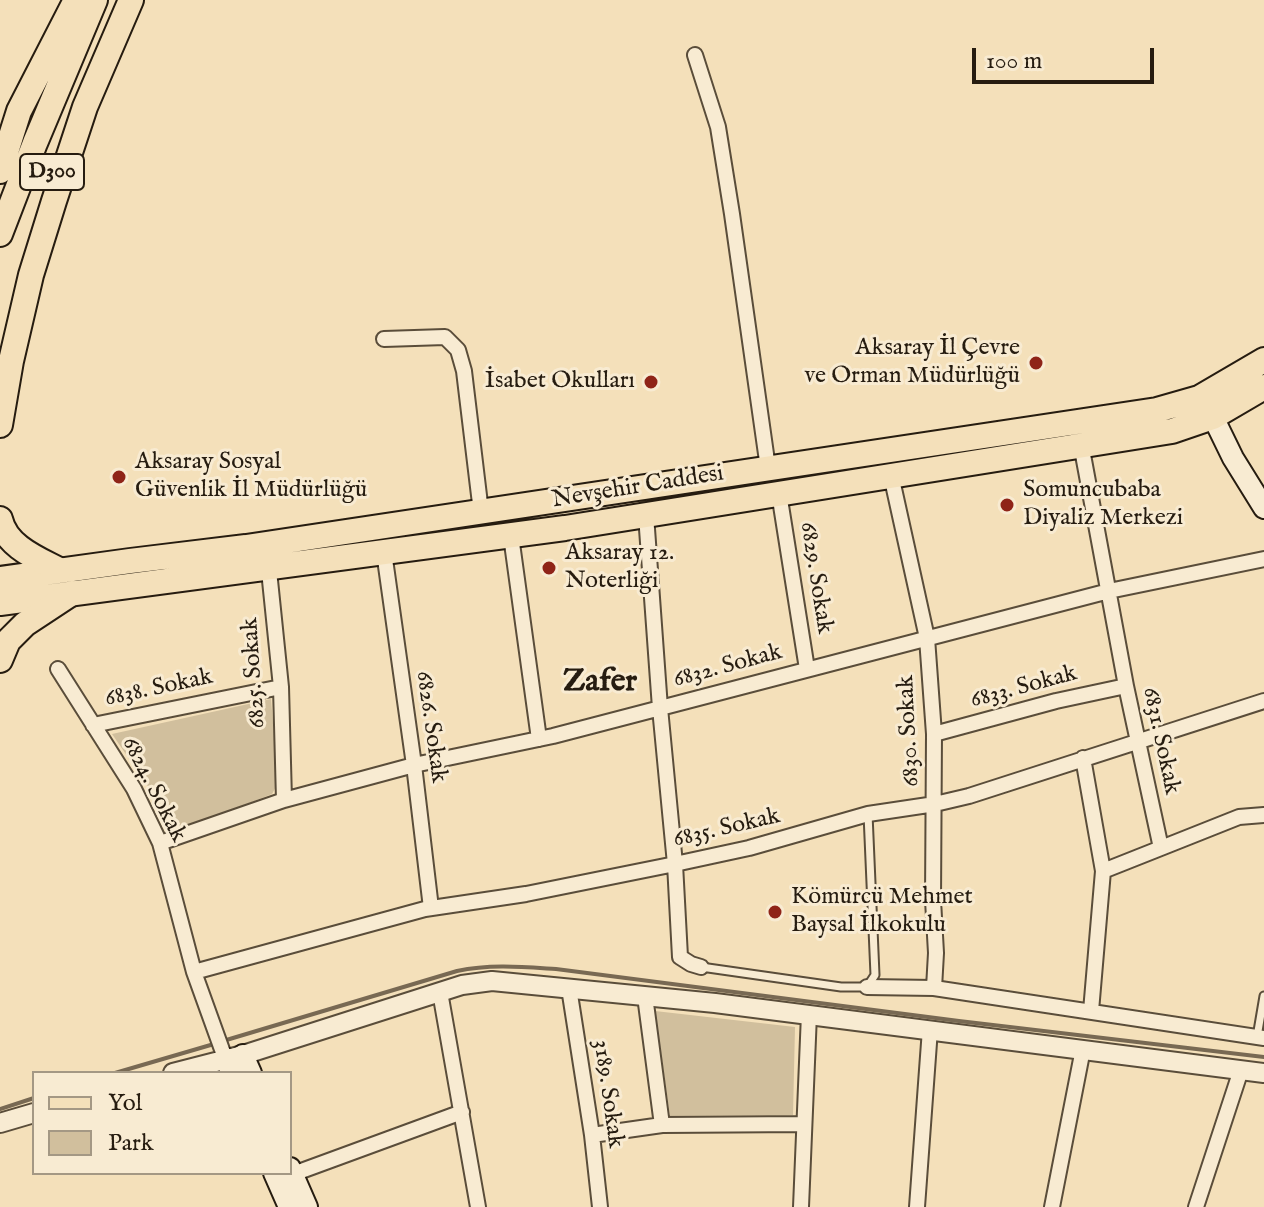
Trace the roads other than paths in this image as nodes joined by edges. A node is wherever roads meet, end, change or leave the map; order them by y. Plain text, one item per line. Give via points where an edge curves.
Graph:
1 (76, 0) edge
2 (95, 0) edge
3 (118, 0) edge
4 (131, 0) edge
5 (695, 55) dead end
6 (0, 171) edge
7 (0, 234) edge
8 (384, 339) dead end
9 (0, 348) edge
10 (1264, 360) edge
11 (1264, 387) edge
12 (1206, 407) junction
13 (0, 425) edge
14 (1081, 444) junction
15 (768, 468) junction
16 (891, 475) junction
17 (779, 493) junction
18 (1264, 508) edge
19 (481, 512) junction
20 (646, 515) junction
21 (0, 519) edge
22 (511, 536) junction
23 (384, 552) junction
24 (268, 556) junction
25 (1264, 559) edge
26 (59, 570) junction
27 (0, 579) edge
28 (1109, 591) junction
29 (72, 593) junction
30 (0, 603) edge
31 (927, 638) junction
32 (0, 660) edge
33 (58, 669) dead end
34 (807, 669) junction
35 (1126, 686) junction
36 (281, 687) junction
37 (1264, 701) edge
38 (660, 708) junction
39 (93, 725) junction
40 (934, 734) junction
41 (539, 739) junction
42 (1137, 742) junction
43 (1083, 758) junction
44 (414, 765) junction
45 (284, 800) junction
46 (935, 804) junction
47 (1264, 804) edge
48 (868, 814) junction
49 (1264, 815) edge
50 (1239, 817) junction
51 (160, 843) junction
52 (1161, 848) junction
53 (675, 864) junction
54 (1103, 871) junction
55 (431, 908) junction
56 (701, 967) joint
57 (194, 972) junction
58 (867, 987) junction
59 (569, 988) junction
60 (934, 988) junction
61 (440, 992) junction
62 (645, 996) junction
63 (1264, 996) edge
64 (1091, 1011) junction
65 (809, 1014) junction
66 (930, 1029) junction
67 (1260, 1037) edge
68 (1083, 1049) junction
69 (235, 1062) edge
70 (1241, 1070) junction
71 (184, 1071) edge
72 (1264, 1073) edge
73 (462, 1112) junction
74 (32, 1114) edge
75 (0, 1123) edge
76 (804, 1124) junction
77 (662, 1125) junction
78 (592, 1135) junction
79 (292, 1169) edge
80 (286, 1175) edge
81 (288, 1175) edge
82 (289, 1207) edge
83 (307, 1207) edge
84 (478, 1207) edge
85 (600, 1207) edge
86 (801, 1207) edge
87 (917, 1207) edge
88 (1052, 1207) edge
89 (1196, 1207) edge

1 - 6 main road via 19,111
2 - 7 main road, D300
3 - 9 main road, D300 via 83,82 11,289
4 - 13 main road via 85,107 31,275
5 - 15 street via 718,127
8 - 19 street via 445,337 458,350
10 - 12 main road, Nevşehir Caddesi
11 - 12 main road, Nevşehir Caddesi
12 - 14 main road, Nevşehir Caddesi via 1172,431
12 - 15 main road, Nevşehir Caddesi
12 - 18 main road
14 - 16 main road, Nevşehir Caddesi
14 - 28 street, 6831. Sokak
15 - 19 main road, Nevşehir Caddesi
16 - 17 main road, Nevşehir Caddesi
16 - 31 street, 6830. Sokak
17 - 20 main road, Nevşehir Caddesi
17 - 34 street, 6829. Sokak
19 - 24 main road, Nevşehir Caddesi
20 - 22 main road, Nevşehir Caddesi
20 - 38 street
21 - 26 main road via 19,549
22 - 23 main road, Nevşehir Caddesi
22 - 41 street
23 - 24 main road, Nevşehir Caddesi
23 - 44 street, 6826. Sokak
24 - 26 main road, Nevşehir Caddesi
24 - 29 main road, Nevşehir Caddesi
24 - 36 street, 6825. Sokak
25 - 28 street, 6832. Sokak
26 - 27 main road, Nevşehir Caddesi
28 - 31 street, 6832. Sokak
28 - 35 street, 6831. Sokak
29 - 30 main road, Nevşehir Caddesi
29 - 32 main road via 25,624 8,641
31 - 34 street, 6832. Sokak
31 - 40 street, 6830. Sokak
33 - 39 street, 6824. Sokak
34 - 38 street, 6832. Sokak
35 - 40 street, 6833. Sokak
35 - 42 street, 6831. Sokak
36 - 39 street, 6838. Sokak
36 - 45 street, 6825. Sokak
37 - 42 street, 6835. Sokak
38 - 41 street, 6832. Sokak
38 - 53 street
39 - 51 street, 6824. Sokak via 134,789
40 - 46 street, 6830. Sokak
41 - 44 street, 6832. Sokak
42 - 43 street, 6835. Sokak
42 - 52 street, 6831. Sokak
43 - 46 street, 6835. Sokak
43 - 54 street
44 - 45 street, 6832. Sokak
44 - 55 street, 6826. Sokak
45 - 51 street, 6832. Sokak
46 - 48 street, 6835. Sokak
46 - 60 street, 6830. Sokak
47 - 50 street
48 - 53 street, 6835. Sokak
48 - 58 lane via 875,975
49 - 50 street
50 - 52 street
51 - 57 street, 6824. Sokak
52 - 54 street
53 - 55 street, 6835. Sokak
53 - 56 street via 680,957
54 - 64 street
55 - 57 street, 6835. Sokak
56 - 58 lane
57 - 69 street, 6824. Sokak via 216,1032
58 - 60 street
59 - 61 street via 492,981
59 - 62 street
59 - 78 street, 3189. Sokak
60 - 64 street
61 - 69 street
61 - 73 street
62 - 65 street
62 - 77 street
63 - 67 lane
64 - 67 street
65 - 66 street
65 - 76 street
66 - 68 street
66 - 87 street
68 - 70 street
68 - 88 street
69 - 71 street
70 - 72 street
70 - 89 street
73 - 79 street
73 - 84 street
74 - 75 street
76 - 77 street
76 - 86 street
77 - 78 street
78 - 85 street, 3189. Sokak
80 - 82 main road
81 - 83 main road

